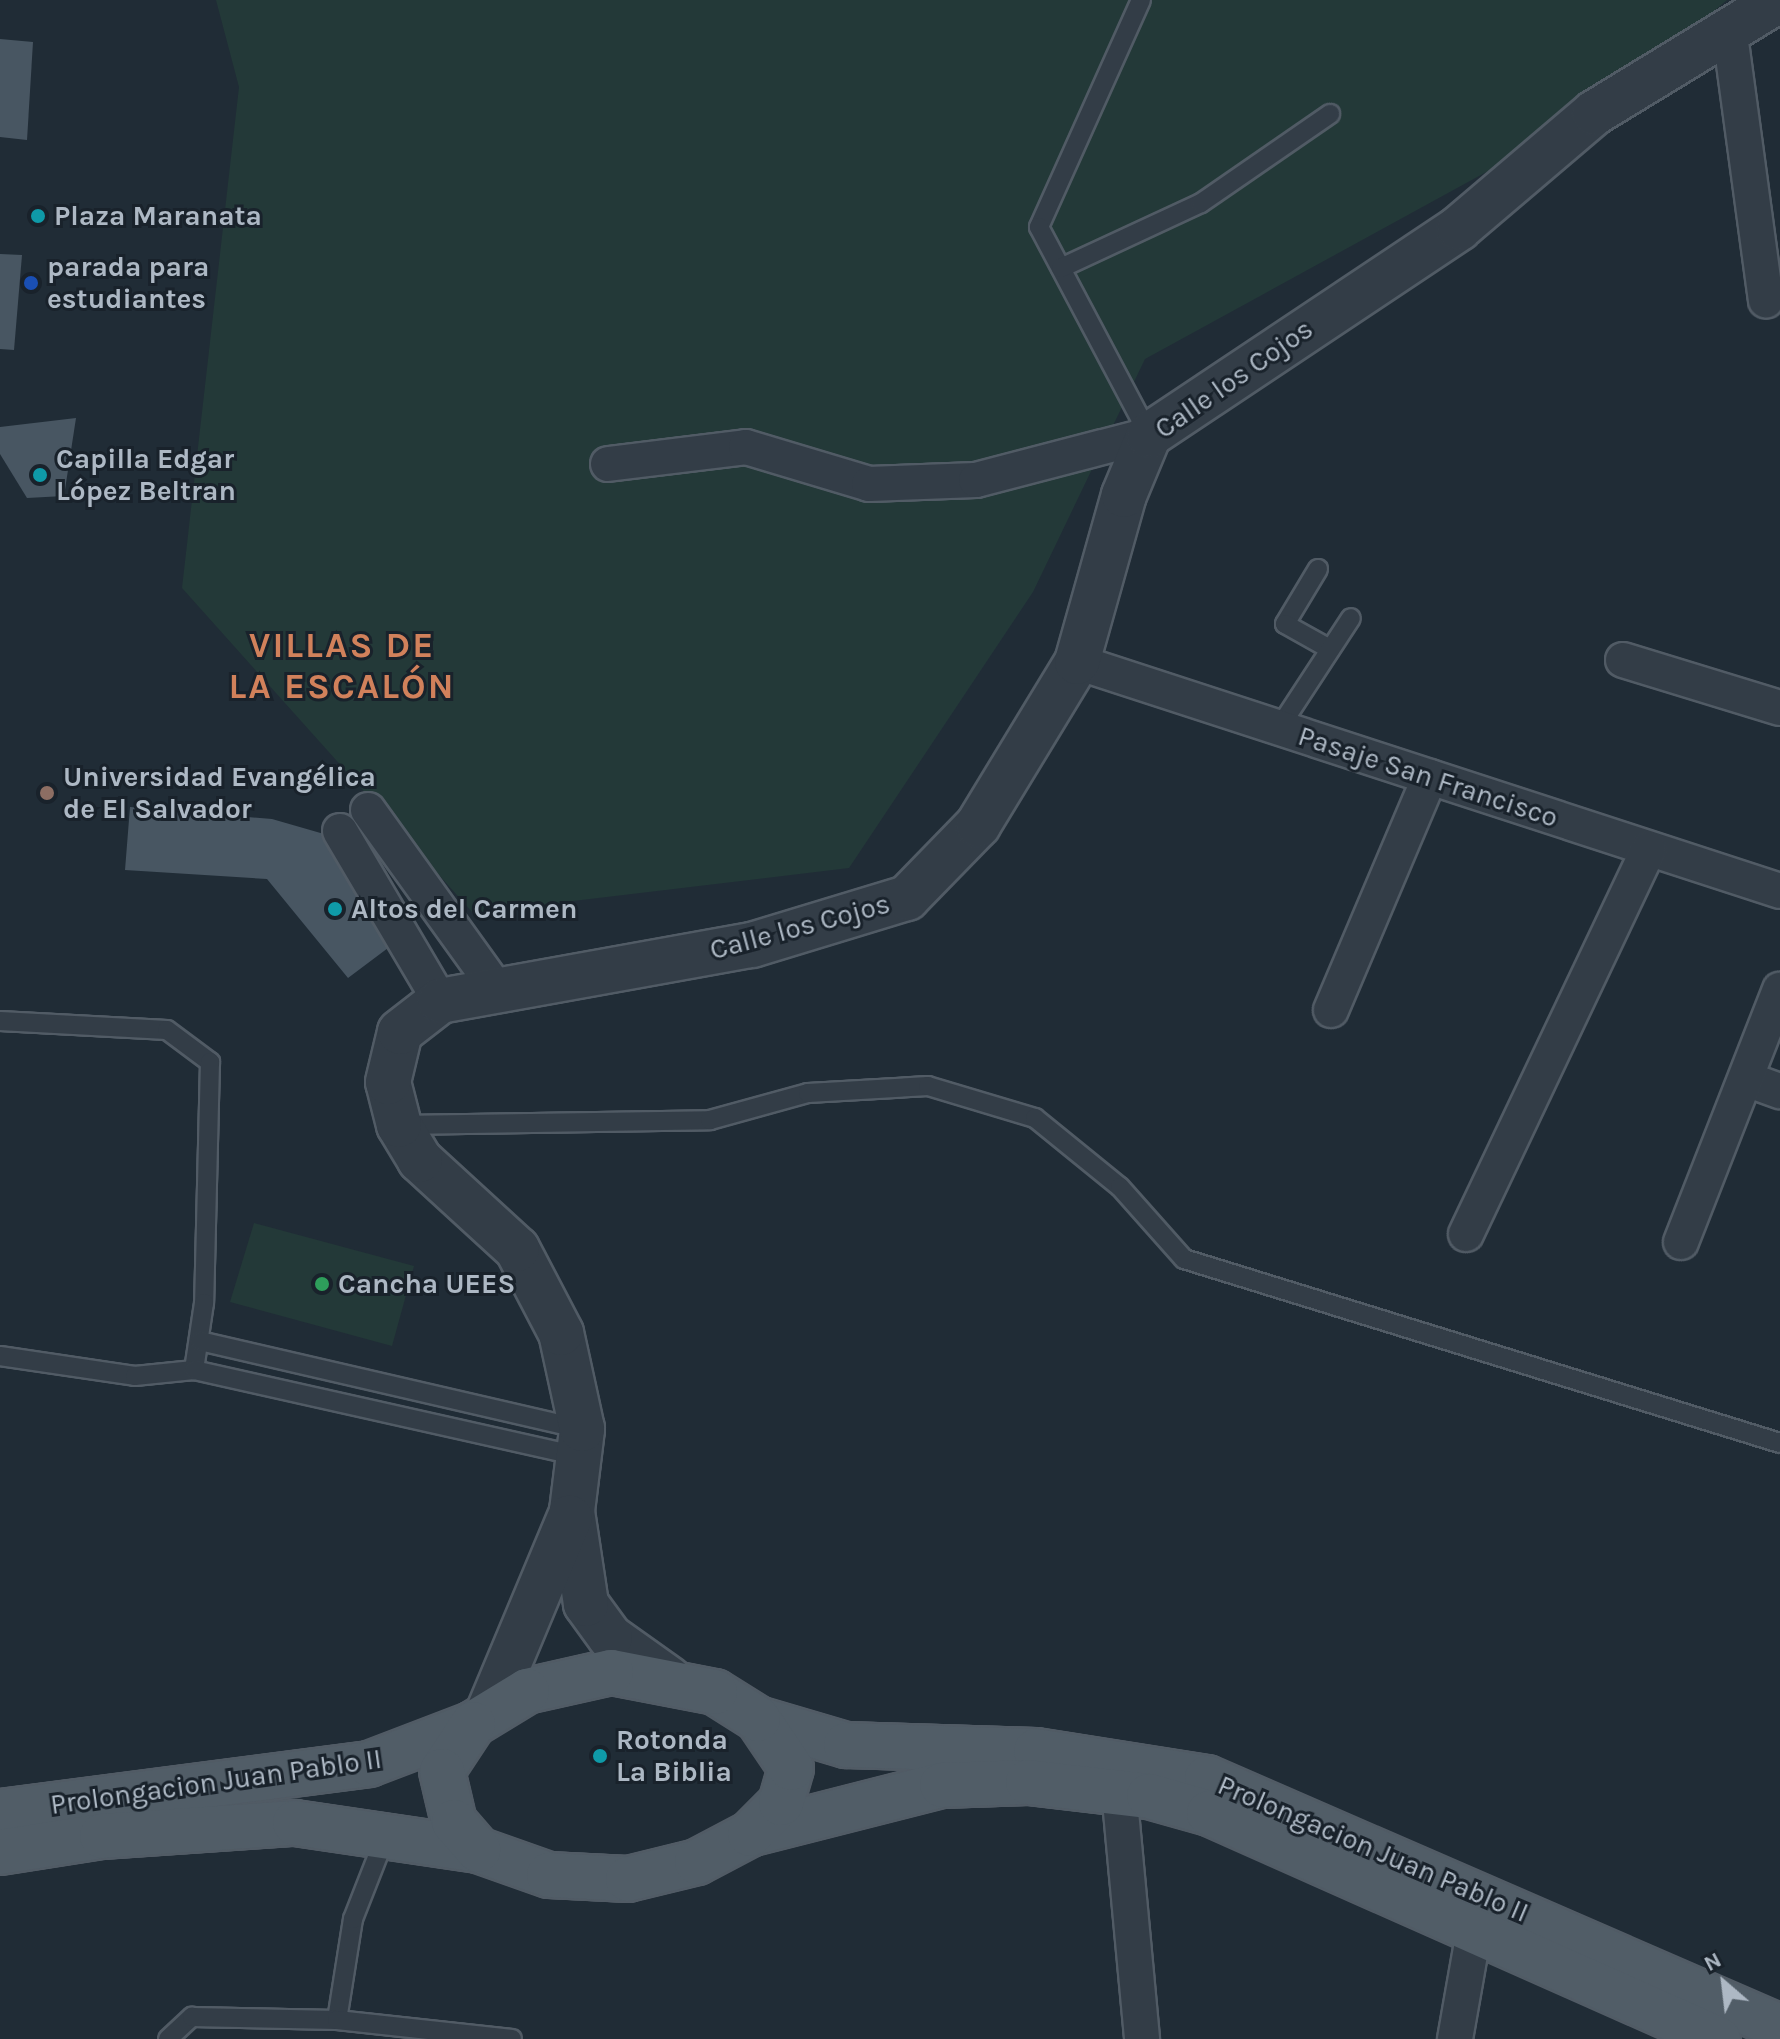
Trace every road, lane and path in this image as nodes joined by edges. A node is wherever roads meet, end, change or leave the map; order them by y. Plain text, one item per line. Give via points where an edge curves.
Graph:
1 (1141, 0) edge
2 (1759, 8) edge
3 (1330, 114) dead end
4 (1061, 268) junction
5 (1766, 301) dead end
6 (1149, 435) junction
7 (608, 464) dead end
8 (1318, 569) dead end
9 (1351, 618) dead end
10 (1330, 649) junction
11 (1623, 660) dead end
12 (1077, 662) junction
13 (1780, 708) edge
14 (1279, 728) junction
15 (1430, 777) junction
16 (368, 810) dead end
17 (340, 831) dead end
18 (1649, 849) junction
19 (1780, 891) edge
20 (495, 987) junction
21 (1780, 990) edge
22 (440, 1001) junction
23 (1331, 1010) dead end
24 (0, 1021) edge
25 (1764, 1085) edge
26 (399, 1125) junction
27 (1466, 1234) dead end
28 (1681, 1242) dead end
29 (200, 1341) junction
30 (0, 1356) edge
31 (194, 1370) junction
32 (582, 1443) junction
33 (1780, 1443) edge
34 (572, 1511) junction
35 (669, 1679) junction
36 (480, 1718) junction
37 (758, 1719) junction
38 (1119, 1790) junction
39 (0, 1812) edge
40 (388, 1833) junction
41 (750, 1834) junction
42 (478, 1850) junction
43 (0, 1852) edge
44 (1474, 1931) junction
45 (337, 2020) junction
46 (1780, 2027) edge
47 (168, 2039) edge
48 (512, 2039) edge
49 (1142, 2039) edge
50 (1455, 2039) edge
51 (1718, 2039) edge

1 - 4 lane via 1039,227
2 - 5 street
2 - 6 street, Calle los Cojos via 1594,113 1459,228
3 - 4 lane via 1201,203
4 - 6 lane
6 - 7 street via 976,480 869,484 746,447
6 - 12 street, Calle los Cojos via 1124,495
8 - 10 lane via 1285,624
9 - 10 lane
10 - 14 lane
11 - 13 street
12 - 14 street, Pasaje San Francisco
12 - 20 street, Calle los Cojos via 978,825 907,898 752,945
14 - 15 street, Pasaje San Francisco
15 - 18 street, Pasaje San Francisco
15 - 23 street
16 - 20 street
17 - 22 street
18 - 19 street, Pasaje San Francisco
18 - 27 street
20 - 22 street, Calle los Cojos
21 - 25 street
22 - 26 street, Calle los Cojos via 400,1032 388,1082
24 - 29 lane via 167,1030 210,1062
25 - 28 street
26 - 32 street, Calle los Cojos via 420,1160 517,1249 561,1333
26 - 33 lane via 710,1120 808,1093 928,1086 1035,1118 1120,1187 1184,1259
29 - 31 lane
29 - 32 lane
30 - 31 lane via 135,1376
31 - 32 lane
32 - 34 street, Calle los Cojos
34 - 35 street, Calle los Cojos via 586,1604 610,1637
34 - 36 street
35 - 36 main road via 611,1672 527,1691
35 - 37 main road via 715,1692
36 - 39 main road, Prolongacion Juan Pablo II via 369,1764
36 - 42 main road via 450,1751 441,1788 454,1822
37 - 41 main road via 791,1768 781,1803
37 - 46 main road, Prolongacion Juan Pablo II via 831,1743 1083,1756 1228,1785
38 - 41 main road, Prolongacion Juan Pablo II via 1028,1782 916,1788
38 - 44 main road, Prolongacion Juan Pablo II via 1209,1813
38 - 49 street
40 - 42 main road
40 - 43 main road via 295,1823 102,1836
40 - 45 lane via 353,1919
41 - 42 main road via 697,1862 628,1879 549,1875
44 - 50 street
44 - 51 main road, Prolongacion Juan Pablo II
45 - 47 lane via 192,2017
45 - 48 lane

